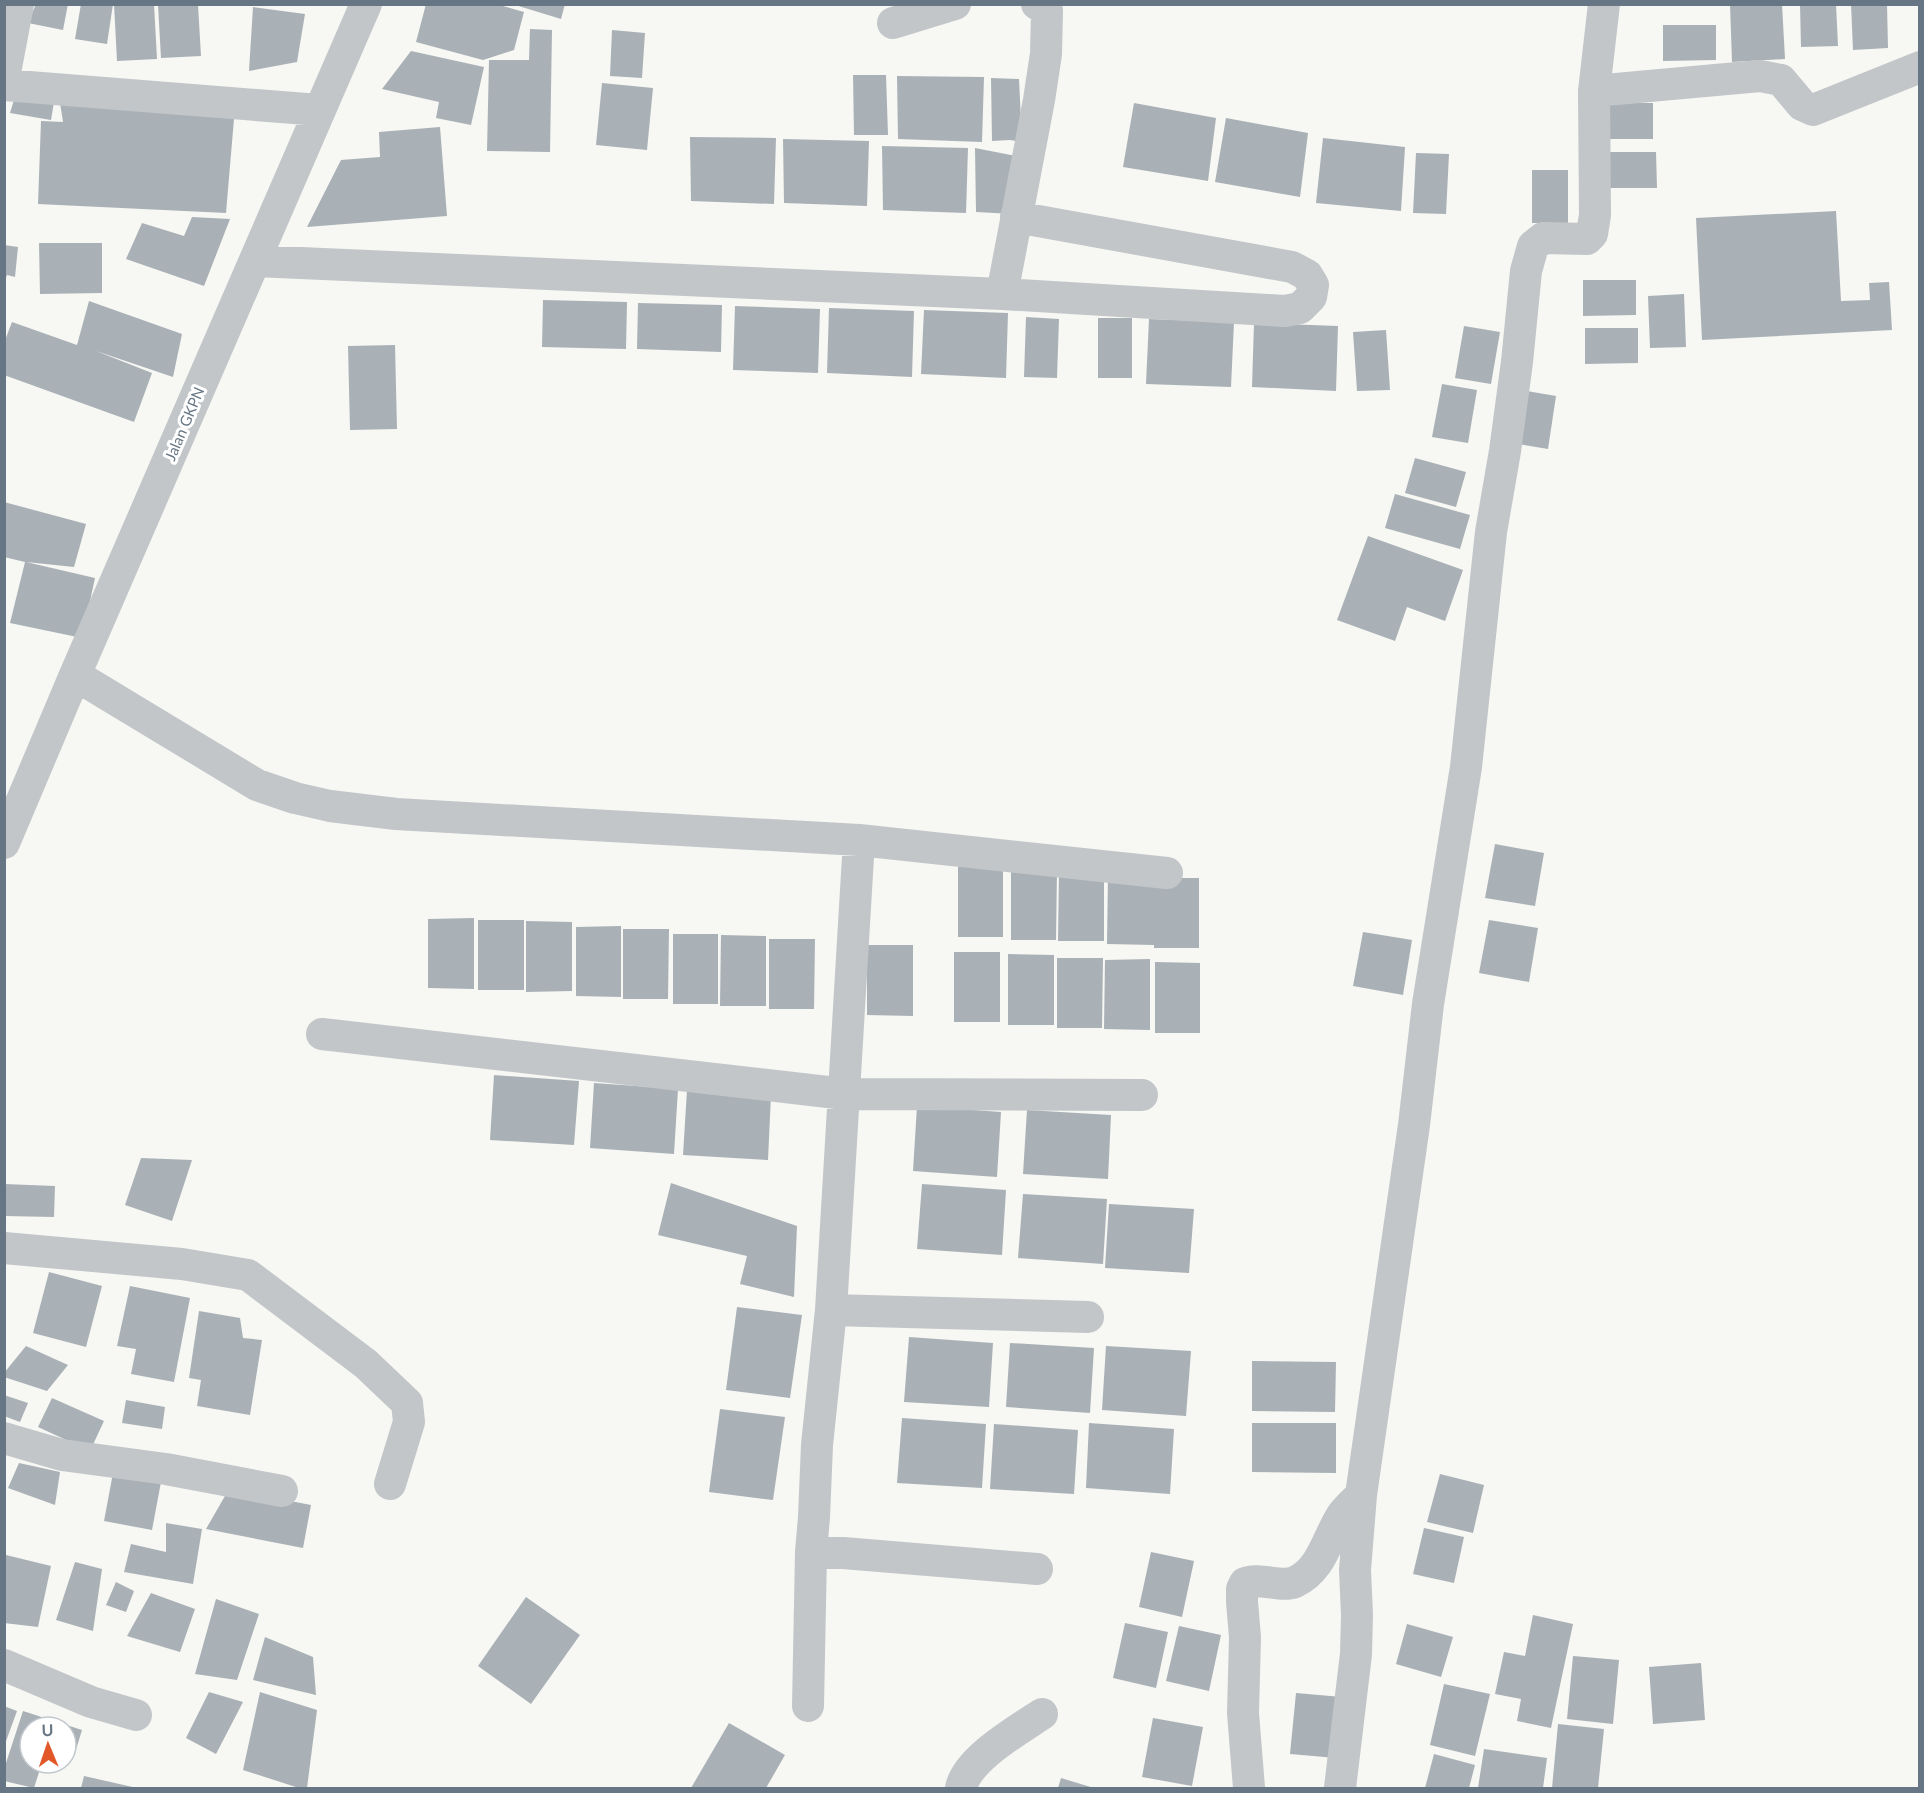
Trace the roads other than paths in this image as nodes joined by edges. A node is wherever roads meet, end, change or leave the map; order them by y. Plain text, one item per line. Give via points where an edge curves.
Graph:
1 (18, 4) edge
2 (366, 4) edge
3 (955, 4) edge
4 (1037, 4) edge
5 (1604, 4) edge
6 (893, 23) dead end
7 (1920, 67) edge
8 (4, 78) edge
9 (4, 85) edge
10 (1594, 92) junction
11 (319, 110) junction
12 (1016, 217) junction
13 (255, 261) junction
14 (1002, 294) junction
15 (75, 675) junction
16 (859, 840) junction
17 (4, 843) edge
18 (1167, 873) dead end
19 (322, 1034) dead end
20 (845, 1094) junction
21 (1142, 1095) dead end
22 (4, 1248) edge
23 (831, 1310) junction
24 (1088, 1317) dead end
25 (4, 1438) edge
26 (390, 1484) dead end
27 (282, 1491) dead end
28 (1361, 1495) junction
29 (811, 1552) junction
30 (1037, 1569) dead end
31 (4, 1665) edge
32 (808, 1706) dead end
33 (1042, 1714) dead end
34 (136, 1715) dead end
35 (961, 1788) edge
36 (1249, 1788) edge
37 (1340, 1788) edge

1 - 8 street
2 - 11 street, Jalan GKPN
3 - 6 street
4 - 12 street via 1047,11 1046,54
5 - 10 street
7 - 10 street via 1814,110 1802,105 1781,80 1760,76
9 - 11 street
10 - 28 street via 1592,234 1587,239 1539,240 1533,246 1526,271 1517,362 1491,532 1466,767 1428,1004
11 - 13 street, Jalan GKPN
12 - 14 street
12 - 14 street via 1292,267 1307,275 1312,285 1311,297 1300,308 1284,311
13 - 14 street
13 - 15 street, Jalan GKPN
15 - 16 street via 257,785 330,806 396,814
15 - 17 street, Jalan GKPN
16 - 18 street
16 - 20 street
19 - 20 street
20 - 21 street
20 - 23 street
22 - 26 street via 182,1264 248,1275 366,1364 406,1402 408,1422
23 - 24 street
23 - 29 street
25 - 27 street via 62,1455
28 - 36 street via 1342,1515 1311,1571 1288,1584 1251,1580 1242,1589 1243,1713
28 - 37 street via 1355,1570 1356,1654
29 - 30 street
29 - 32 street
31 - 34 street via 92,1702
33 - 35 street via 996,1744 972,1768

